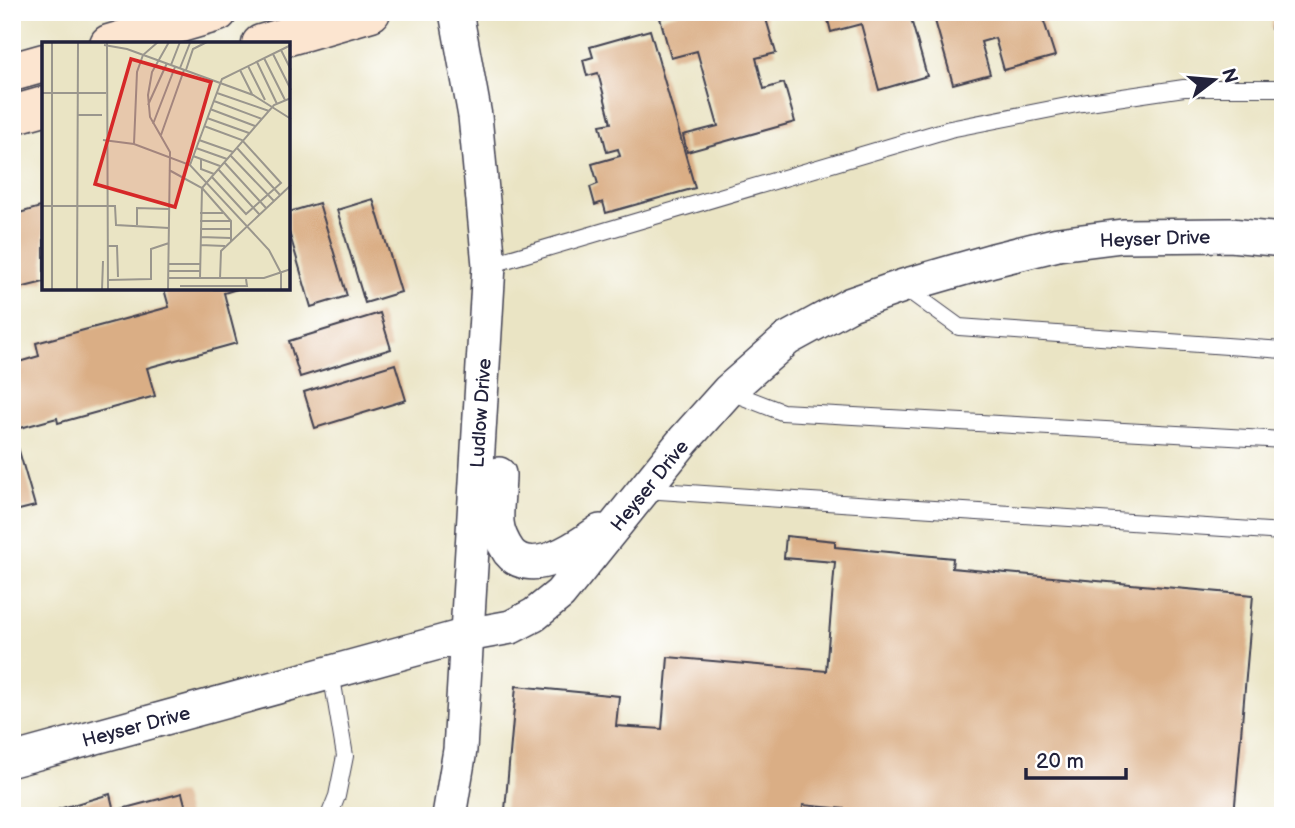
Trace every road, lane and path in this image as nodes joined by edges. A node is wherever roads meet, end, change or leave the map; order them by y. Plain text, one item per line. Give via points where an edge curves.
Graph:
1 (218, 12) edge
2 (371, 12) edge
3 (456, 12) edge
4 (116, 42) edge
5 (268, 42) edge
6 (42, 64) edge
7 (12, 72) edge
8 (1283, 88) edge
9 (42, 107) edge
10 (12, 115) edge
11 (1283, 240) edge
12 (489, 265) junction
13 (903, 286) junction
14 (1283, 350) edge
15 (728, 391) junction
16 (481, 408) junction
17 (1283, 440) edge
18 (637, 499) junction
19 (1283, 532) edge
20 (467, 635) junction
21 (331, 672) junction
22 (12, 760) edge
23 (329, 816) edge
24 (449, 816) edge

1 - 4 main road
2 - 5 main road
3 - 12 street, Ludlow Drive via 475,116
6 - 7 main road
8 - 12 lane via 1184,88 950,129
9 - 10 main road
11 - 13 street, Heyser Drive via 1230,235 1122,236 1058,244
12 - 16 street, Ludlow Drive
13 - 14 lane via 959,327
13 - 15 street, Heyser Drive via 851,304 787,340
15 - 17 lane via 782,412
15 - 18 street, Heyser Drive
16 - 18 street via 500,461 497,523 502,542 514,557 528,563 572,551
16 - 20 street, Ludlow Drive
18 - 19 lane
18 - 20 street, Heyser Drive via 560,594 534,615 511,627
20 - 21 street, Heyser Drive
20 - 24 street, Ludlow Drive via 460,750
21 - 22 street, Heyser Drive
21 - 23 lane via 345,756

